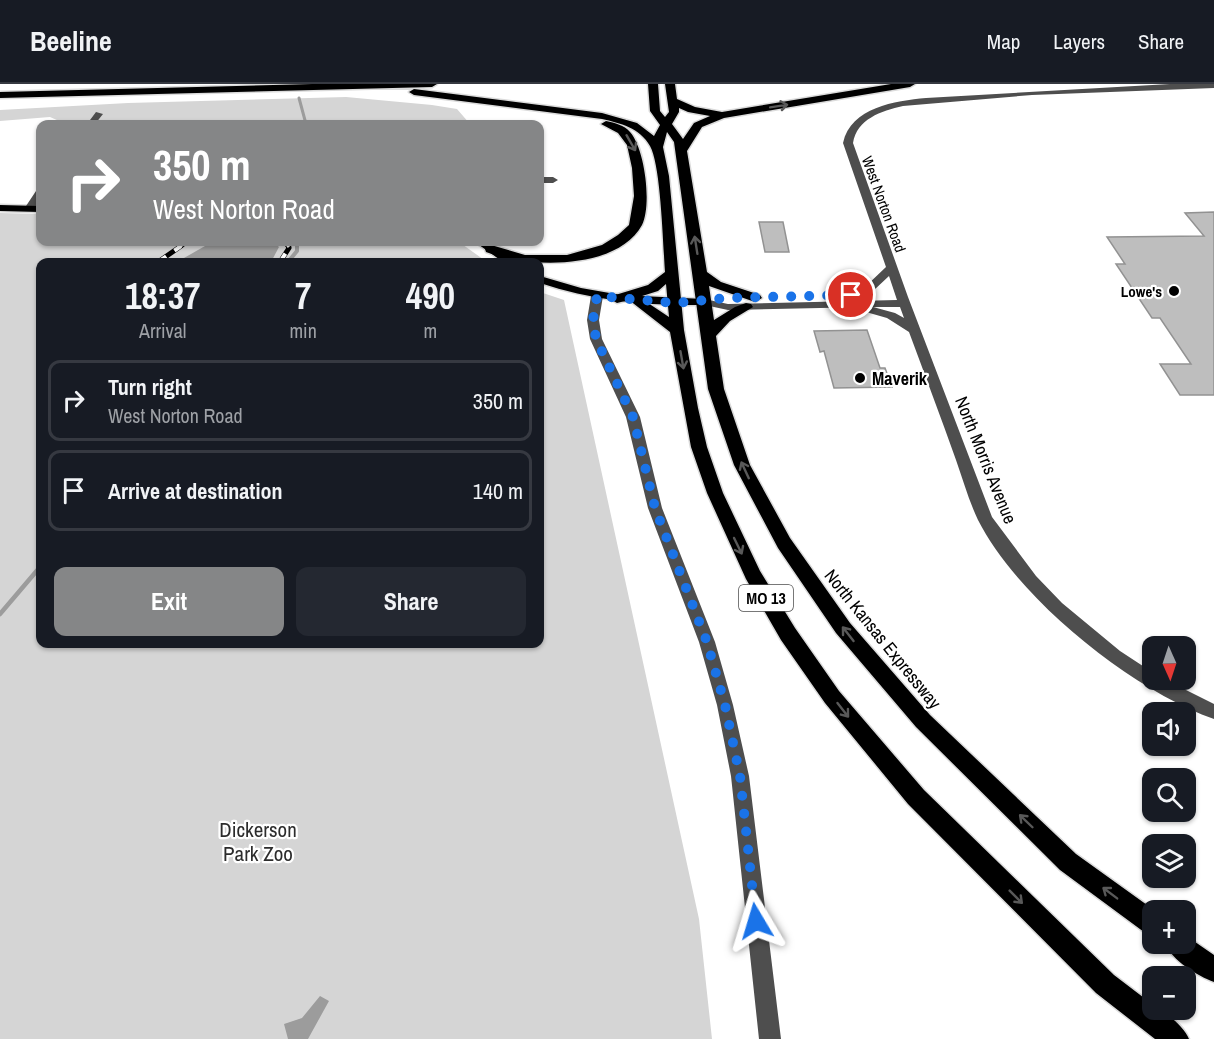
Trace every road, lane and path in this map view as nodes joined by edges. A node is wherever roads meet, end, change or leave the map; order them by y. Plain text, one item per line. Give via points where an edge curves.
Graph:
1 (432, 84) edge
2 (910, 84) edge
3 (1214, 85) edge
4 (301, 87) junction
5 (671, 92) edge
6 (0, 95) edge
7 (651, 96) edge
8 (540, 108) junction
9 (631, 113) dead end
10 (99, 114) dead end
11 (721, 115) junction
12 (602, 116) junction
13 (94, 120) edge
14 (666, 124) junction
15 (657, 147) junction
16 (680, 153) junction
17 (544, 180) edge
18 (553, 180) dead end
19 (36, 198) edge
20 (0, 208) edge
21 (29, 208) junction
22 (36, 209) edge
23 (486, 246) edge
24 (491, 249) junction
25 (503, 258) edge
26 (516, 258) edge
27 (543, 258) edge
28 (891, 268) junction
29 (672, 273) junction
30 (700, 274) junction
31 (544, 280) edge
32 (851, 295) junction
33 (597, 296) junction
34 (616, 298) junction
35 (636, 300) junction
36 (903, 301) junction
37 (704, 302) junction
38 (751, 302) junction
39 (675, 303) junction
40 (837, 304) junction
41 (677, 330) junction
42 (914, 330) junction
43 (709, 334) junction
44 (1214, 712) edge
45 (1142, 917) edge
46 (1192, 954) edge
47 (1214, 970) edge
48 (770, 1039) edge
49 (1176, 1039) edge

1 - 4 highway
11 -> 2 highway
3 - 28 street, West Norton Road via 956,98 898,105 869,115 851,130 848,148
4 - 6 highway
4 - 8 highway via 405,91
5 - 11 highway via 692,110
5 - 14 highway via 674,115
7 - 14 highway, North Kansas Expressway / MO 13 via 657,114
8 - 12 highway
8 -> 27 highway via 602,122 629,137 636,153 641,207 639,219 615,245 582,256
9 - 12 highway
10 - 13 street
11 - 16 highway via 698,125
12 - 15 highway via 637,126 647,132
14 - 15 highway
14 - 16 highway, North Kansas Expressway / MO 13 via 677,137
15 - 29 highway, MO 13
30 -> 16 highway, North Kansas Expressway / MO 13
17 - 18 street
19 - 21 street
20 - 21 main road
21 - 22 main road
23 - 24 main road
24 - 25 main road
26 -> 24 highway
28 - 32 street via 869,289
28 - 36 street, West Norton Road
29 - 34 highway via 653,288
29 - 39 highway, MO 13
30 - 37 highway, North Kansas Expressway / MO 13
30 - 38 highway
31 - 33 main road
32 - 36 street
32 - 38 street
33 - 34 main road
33 - 48 street via 594,333 633,417 655,508 717,672 740,776
34 - 35 main road
35 - 39 main road
35 - 41 highway
36 - 40 street
36 - 42 street, North Morris Avenue
37 - 38 street via 728,307
37 - 39 main road
37 - 43 highway, North Kansas Expressway / MO 13
38 - 40 street
38 - 43 highway via 725,315
39 - 41 highway, MO 13
40 - 42 street via 880,311
41 -> 49 highway, MO 13 via 705,468 752,574 788,634 844,713 916,797 1105,984
42 - 44 street, North Morris Avenue via 985,519 1016,565 1065,617 1105,649 1150,679
45 -> 43 highway, North Kansas Expressway / MO 13 via 1068,862 954,753 843,628 768,516 734,445 716,389
46 - 47 highway

